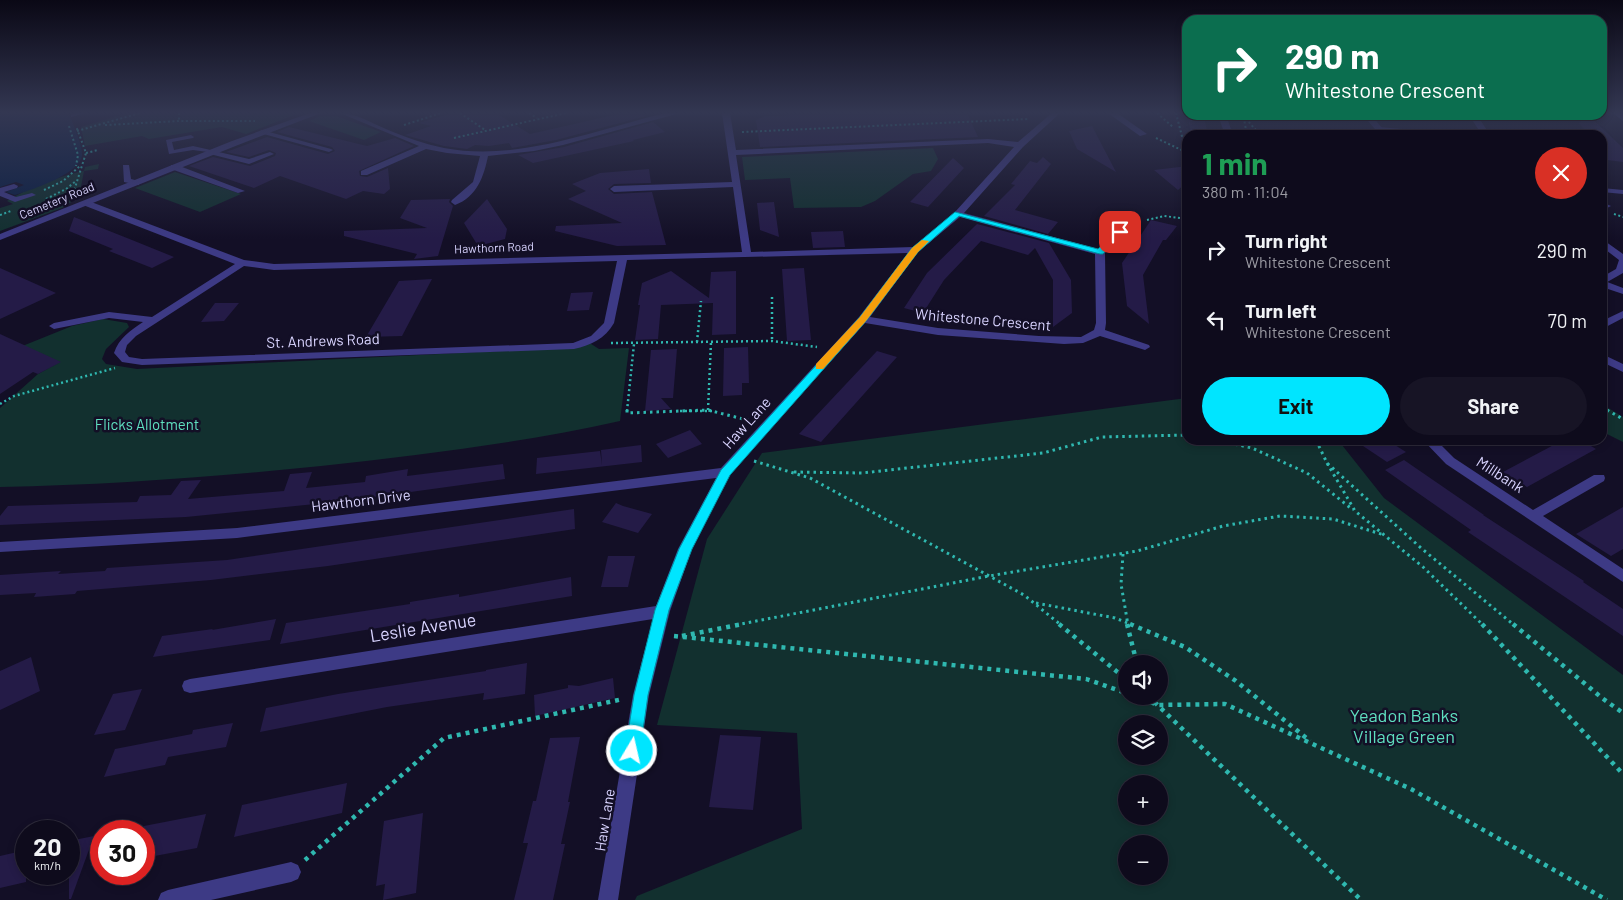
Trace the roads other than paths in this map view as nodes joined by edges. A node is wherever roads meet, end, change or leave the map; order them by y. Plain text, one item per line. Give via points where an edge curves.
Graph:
1 (205, 155) edge
2 (224, 155) edge
3 (268, 155) edge
4 (405, 155) edge
5 (485, 155) edge
6 (731, 155) edge
7 (1011, 155) edge
8 (126, 166) dead end
9 (174, 167) junction
10 (364, 173) dead end
11 (136, 183) junction
12 (736, 184) junction
13 (14, 186) dead end
14 (614, 189) dead end
15 (1607, 190) edge
16 (241, 191) dead end
17 (0, 192) edge
18 (1623, 192) edge
19 (32, 195) road end
20 (455, 202) dead end
21 (86, 204) junction
22 (958, 214) junction
23 (1132, 219) road end
24 (0, 237) edge
25 (1607, 246) edge
26 (915, 250) junction
27 (1100, 252) junction
28 (747, 253) junction
29 (623, 257) junction
30 (1623, 260) edge
31 (242, 263) junction
32 (1607, 280) edge
33 (1607, 285) edge
34 (1623, 291) edge
35 (1623, 314) edge
36 (863, 319) junction
37 (152, 320) junction
38 (1607, 323) edge
39 (54, 326) dead end
40 (1099, 332) junction
41 (1145, 347) dead end
42 (1607, 360) edge
43 (1623, 369) edge
44 (1434, 445) edge
45 (725, 472) junction
46 (1599, 478) dead end
47 (1533, 516) junction
48 (0, 548) edge
49 (1623, 576) edge
50 (662, 610) junction
51 (190, 686) dead end
52 (291, 872) road end
53 (168, 900) edge
54 (608, 900) edge

1 - 9 street, Cemetery Road
2 - 3 street via 250,162
4 - 10 street
5 - 20 street via 478,183
6 - 12 street
7 - 22 street, Haw Lane
8 - 11 lane via 126,180
9 - 11 street, Cemetery Road
9 - 16 street
11 - 21 street, Cemetery Road
12 - 14 street
12 - 28 street
13 - 17 lane
15 - 18 lane
17 - 19 lane via 15,200
21 - 24 street, Cemetery Road
21 - 31 street, Hawthorn Road
22 - 26 street, Haw Lane
22 - 27 street
23 - 27 street
25 - 30 street
26 - 28 street, Hawthorn Road
26 - 36 street, Haw Lane
27 - 40 street via 1102,323
28 - 29 street, Hawthorn Road
29 - 31 street, Hawthorn Road via 274,267
29 - 37 street, St. Andrews Road via 606,330 588,342 559,348 152,362 126,360 119,353 122,344
30 - 32 street via 1621,270
31 - 37 street
33 - 34 street
35 - 38 street
36 - 40 street, Whitestone Crescent via 940,333 1064,341 1083,340
36 - 45 street, Haw Lane
37 - 39 street via 109,315
40 - 41 street
42 - 43 street
44 - 47 street, Millbank via 1450,461
45 - 48 street, Hawthorn Drive via 237,533
45 - 50 street, Haw Lane via 685,549
46 - 47 street
47 - 49 street, Millbank
50 - 51 street, Leslie Avenue
50 - 54 street, Haw Lane via 641,695
52 - 53 street

